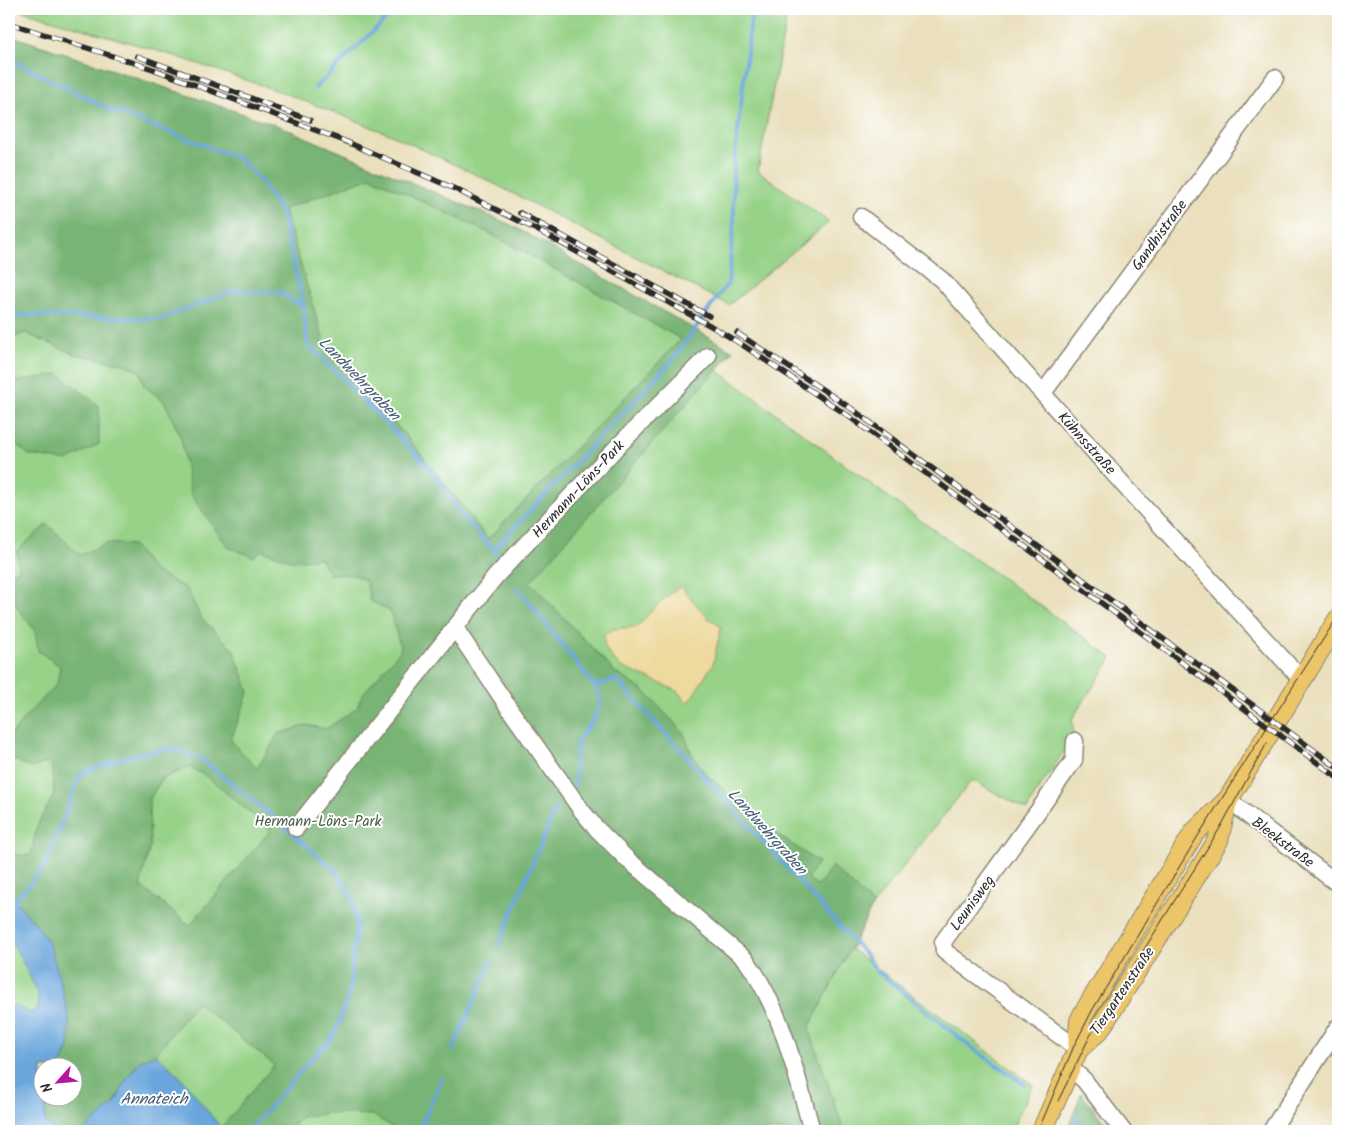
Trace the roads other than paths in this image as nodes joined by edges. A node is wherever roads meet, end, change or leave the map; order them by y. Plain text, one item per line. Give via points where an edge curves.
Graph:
1 (1275, 78) dead end
2 (861, 217) dead end
3 (708, 356) dead end
4 (1043, 393) junction
5 (1338, 620) edge
6 (456, 628) junction
7 (1302, 680) junction
8 (1075, 741) dead end
9 (1228, 800) junction
10 (296, 828) dead end
11 (1338, 884) edge
12 (1338, 1027) edge
13 (1074, 1058) junction
14 (812, 1131) edge
15 (1042, 1131) edge
16 (1123, 1131) edge
17 (1271, 1131) edge

1 - 4 street, Gandhistraße
2 - 4 street, Kühnsstraße via 942,280
3 - 6 street, Hermann-Löns-Park via 616,448 495,578
4 - 7 street, Kühnsstraße
5 - 7 main road, Tiergartenstraße
6 - 10 street, Hermann-Löns-Park
6 - 14 street via 513,714 596,828 627,859 746,960 758,975 785,1040
7 - 9 main road, Tiergartenstraße
8 - 13 street, Leunisweg via 1074,760 943,942 944,951
9 - 11 street, Bleekstraße
9 - 13 main road, Tiergartenstraße via 1214,847 1099,1030
12 - 17 street
13 - 15 main road
13 - 16 street, Leunisweg via 1084,1080

